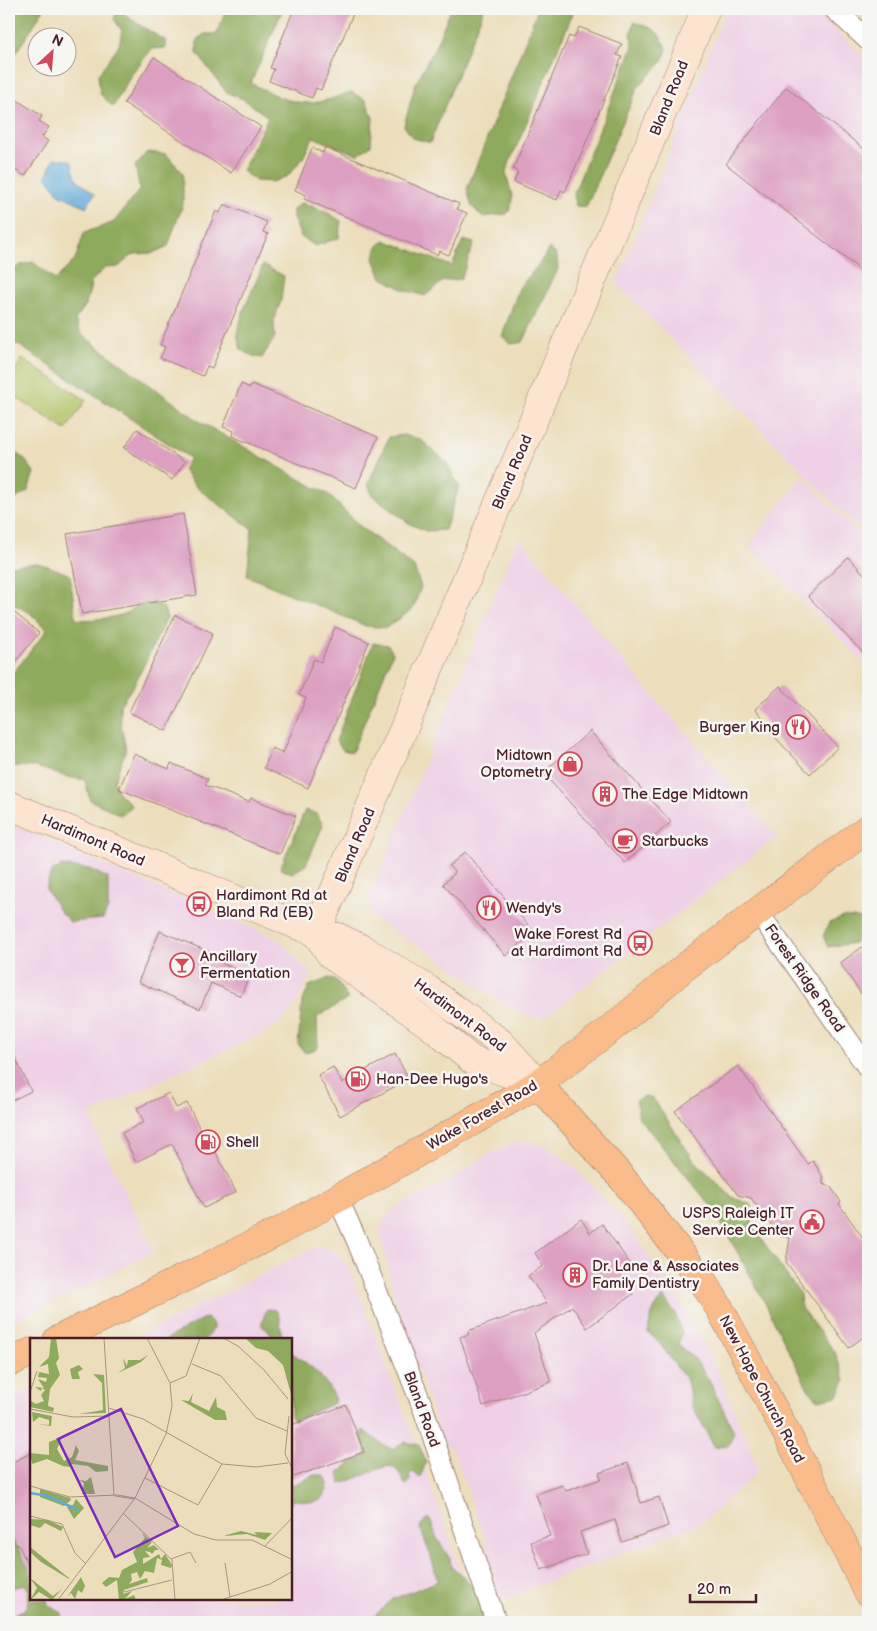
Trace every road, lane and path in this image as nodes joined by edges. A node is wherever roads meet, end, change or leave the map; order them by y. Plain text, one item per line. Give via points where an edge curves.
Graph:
1 (834, 9) edge
2 (701, 10) edge
3 (868, 40) edge
4 (9, 805) edge
5 (868, 828) edge
6 (758, 912) junction
7 (316, 933) junction
8 (868, 1068) edge
9 (538, 1084) junction
10 (338, 1199) junction
11 (60, 1338) edge
12 (30, 1352) edge
13 (9, 1363) edge
14 (868, 1592) edge
15 (496, 1622) edge

1 - 3 street
2 - 7 street, Bland Road via 440,644
4 - 7 street, Hardimont Road
5 - 6 main road, Wake Forest Road
6 - 8 street, Forest Ridge Road
6 - 9 main road, Wake Forest Road
7 - 9 street, Hardimont Road via 338,937 363,949 429,990 500,1042
9 - 10 main road, Wake Forest Road
9 - 14 main road, New Hope Church Road via 623,1178 702,1280 790,1440
10 - 11 main road, Wake Forest Road via 280,1231
10 - 15 street, Bland Road via 423,1408
12 - 13 main road

